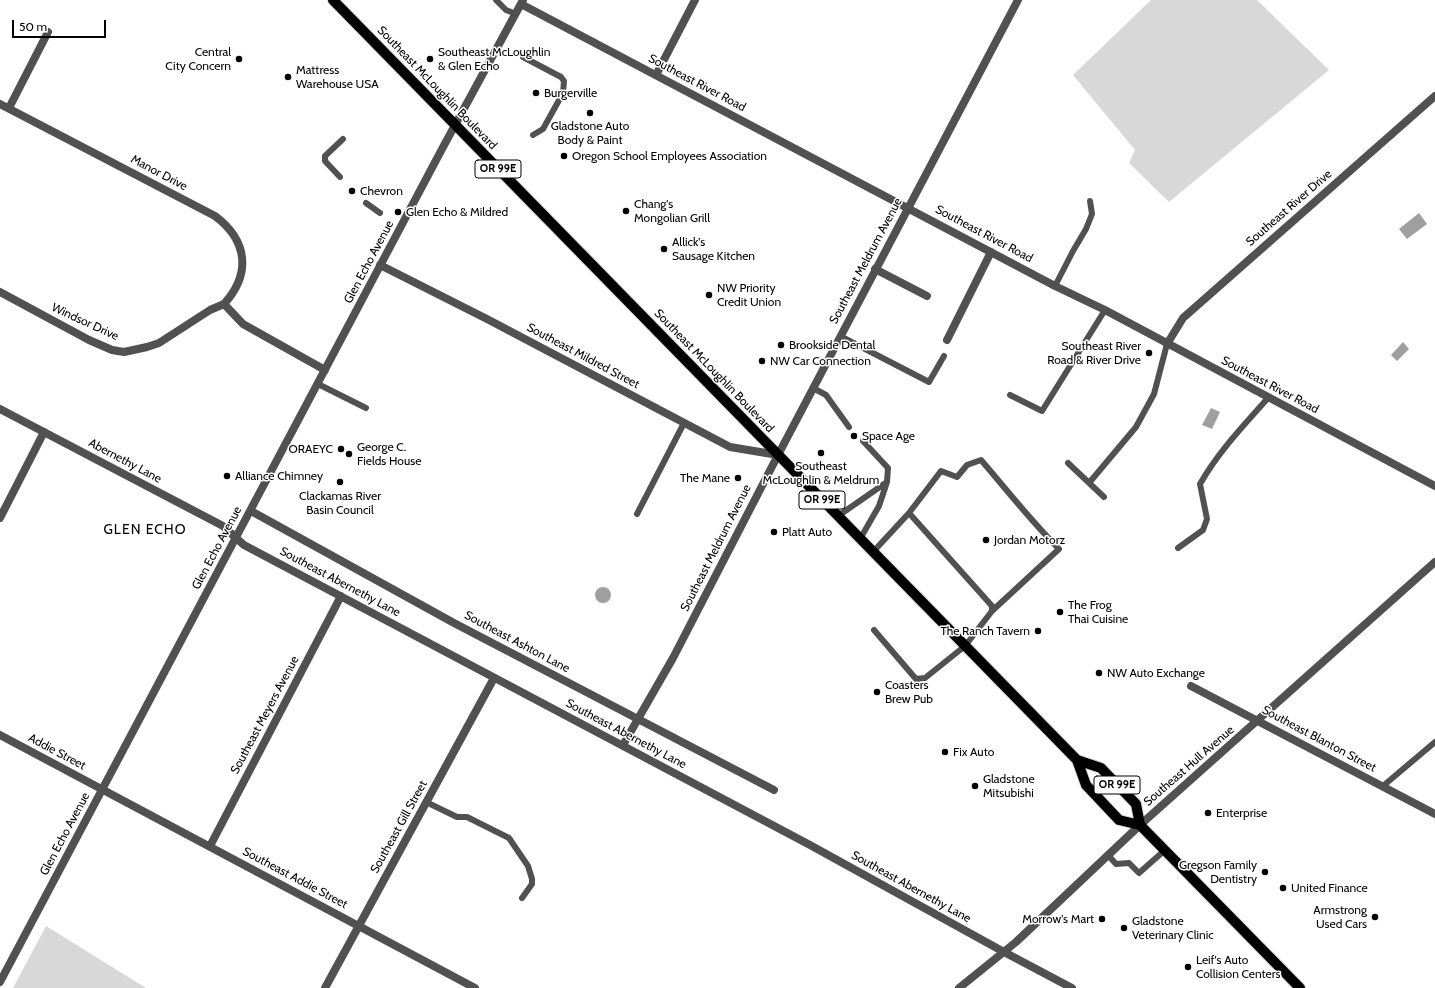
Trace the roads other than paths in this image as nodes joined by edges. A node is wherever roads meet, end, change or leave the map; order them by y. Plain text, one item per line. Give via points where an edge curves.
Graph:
1 (333, 0) edge
2 (496, 0) edge
3 (695, 0) edge
4 (1018, 0) edge
5 (522, 2) edge
6 (516, 14) junction
7 (48, 32) dead end
8 (524, 57) dead end
9 (656, 75) junction
10 (1435, 96) edge
11 (0, 104) edge
12 (9, 108) junction
13 (455, 125) junction
14 (533, 135) dead end
15 (344, 139) dead end
16 (340, 177) dead end
17 (1090, 201) dead end
18 (366, 203) dead end
19 (908, 208) junction
20 (380, 213) dead end
21 (991, 252) junction
22 (380, 265) junction
23 (875, 270) junction
24 (1055, 286) junction
25 (0, 292) edge
26 (927, 296) dead end
27 (224, 304) junction
28 (1105, 310) junction
29 (840, 336) junction
30 (947, 340) dead end
31 (1167, 344) junction
32 (944, 356) dead end
33 (325, 370) junction
34 (318, 384) junction
35 (813, 388) junction
36 (1010, 395) dead end
37 (1268, 398) junction
38 (366, 408) dead end
39 (0, 409) edge
40 (684, 423) junction
41 (849, 427) dead end
42 (44, 432) junction
43 (863, 441) dead end
44 (778, 455) junction
45 (1068, 463) dead end
46 (887, 482) junction
47 (1088, 483) junction
48 (1435, 486) edge
49 (1104, 497) dead end
50 (251, 511) junction
51 (909, 513) junction
52 (637, 514) dead end
53 (838, 516) junction
54 (0, 518) edge
55 (236, 538) junction
56 (860, 539) junction
57 (1178, 548) dead end
58 (873, 552) junction
59 (1435, 562) edge
60 (341, 596) junction
61 (992, 611) junction
62 (874, 630) dead end
63 (965, 646) junction
64 (494, 678) junction
65 (1191, 686) dead end
66 (638, 719) junction
67 (1258, 721) junction
68 (0, 735) edge
69 (1435, 742) edge
70 (623, 745) junction
71 (1077, 760) junction
72 (1383, 786) junction
73 (103, 789) junction
74 (774, 790) dead end
75 (426, 802) junction
76 (1435, 814) edge
77 (1140, 825) junction
78 (210, 846) junction
79 (1165, 850) junction
80 (1108, 855) junction
81 (522, 898) dead end
82 (358, 925) junction
83 (1004, 952) junction
84 (0, 982) edge
85 (325, 988) edge
86 (475, 988) edge
87 (959, 988) edge
88 (1072, 988) edge
89 (1300, 988) edge

1 - 13 main road, Southeast McLoughlin Boulevard / OR 99E
2 - 6 lane via 506,10
3 - 9 street
4 - 19 street, Southeast Meldrum Avenue
5 - 6 street, Glen Echo Avenue
5 - 9 street, Southeast River Road
6 - 13 street, Glen Echo Avenue
7 - 12 street
8 - 14 lane via 561,77 564,87 543,129
9 - 19 street, Southeast River Road
10 - 31 street, Southeast River Drive via 1183,318
11 - 12 street, Manor Drive
12 - 27 street, Manor Drive via 215,216 227,225 240,246 242,272 236,289
13 - 22 street, Glen Echo Avenue
13 - 44 main road, Southeast McLoughlin Boulevard / OR 99E
15 - 16 lane via 326,156 325,161
17 - 24 lane via 1092,214 1086,229
18 - 20 lane
19 - 21 street, Southeast River Road
19 - 23 street, Southeast Meldrum Avenue
21 - 24 street, Southeast River Road
21 - 30 street
22 - 33 street, Glen Echo Avenue
22 - 40 street, Southeast Mildred Street
23 - 26 street
23 - 29 street, Southeast Meldrum Avenue
24 - 28 street, Southeast River Road
25 - 27 street, Windsor Drive via 89,340 124,352 159,343 210,310
27 - 33 street via 243,324
28 - 31 street, Southeast River Road
28 - 36 lane via 1042,411
29 - 32 lane via 929,382
29 - 35 street, Southeast Meldrum Avenue
31 - 37 street, Southeast River Road
31 - 47 lane via 1154,394 1136,428
33 - 34 street, Glen Echo Avenue
34 - 38 lane
34 - 50 street, Glen Echo Avenue
35 - 41 lane via 826,395
35 - 44 street, Southeast Meldrum Avenue
37 - 48 street, Southeast River Road
37 - 57 lane via 1205,475 1200,484 1207,519 1203,530
39 - 42 street, Abernethy Lane
40 - 44 street, Southeast Mildred Street via 730,448
40 - 52 lane
42 - 54 street
42 - 55 street, Abernethy Lane via 223,526
43 - 46 lane via 888,468
44 - 53 main road, Southeast McLoughlin Boulevard / OR 99E
44 - 66 street, Southeast Meldrum Avenue via 673,658
45 - 47 lane
46 - 53 lane
46 - 56 lane via 879,506
47 - 49 lane
50 - 55 street, Glen Echo Avenue
50 - 66 street, Southeast Ashton Lane via 454,623
51 - 58 lane
51 - 61 lane via 992,606
51 - 61 lane via 941,471 957,477 967,465 981,460 1028,513 1034,524 1059,549
53 - 56 main road, Southeast McLoughlin Boulevard / OR 99E
55 - 60 street, Southeast Abernethy Lane via 244,545
55 - 73 street, Glen Echo Avenue
56 - 58 main road, Southeast McLoughlin Boulevard / OR 99E
58 - 63 main road, Southeast McLoughlin Boulevard / OR 99E
59 - 67 street, Southeast Hull Avenue
60 - 64 street, Southeast Abernethy Lane
60 - 78 street, Southeast Meyers Avenue
61 - 63 lane
62 - 63 lane via 916,679 925,678
63 - 71 main road, Southeast McLoughlin Boulevard / OR 99E
64 - 70 street, Southeast Abernethy Lane
64 - 75 street, Southeast Gill Street
65 - 67 street, Southeast Blanton Street
66 - 70 street, Southeast Meldrum Avenue
66 - 74 street, Southeast Ashton Lane
67 - 72 street, Southeast Blanton Street
67 - 77 street, Southeast Hull Avenue
68 - 73 street, Addie Street
69 - 72 lane
70 - 83 street, Southeast Abernethy Lane
71 - 77 main road, Southeast McLoughlin Boulevard / OR 99E via 1086,785 1114,815 1119,820
71 - 77 main road, Southeast McLoughlin Boulevard / OR 99E via 1101,768 1136,804
72 - 76 street, Southeast Blanton Street
73 - 78 street, Southeast Addie Street
73 - 84 street, Glen Echo Avenue
75 - 81 lane via 457,817 467,817 509,838 528,866 532,879 532,884
75 - 82 street, Southeast Gill Street
77 - 79 main road
77 - 80 street, Southeast Hull Avenue
78 - 82 street, Southeast Addie Street
79 - 80 lane via 1139,873 1129,863 1116,864
79 - 89 main road
80 - 83 street, Southeast Hull Avenue
82 - 85 street, Southeast Gill Street
82 - 86 street, Southeast Addie Street
83 - 87 street, Southeast Hull Avenue
83 - 88 street, Southeast Abernethy Lane

